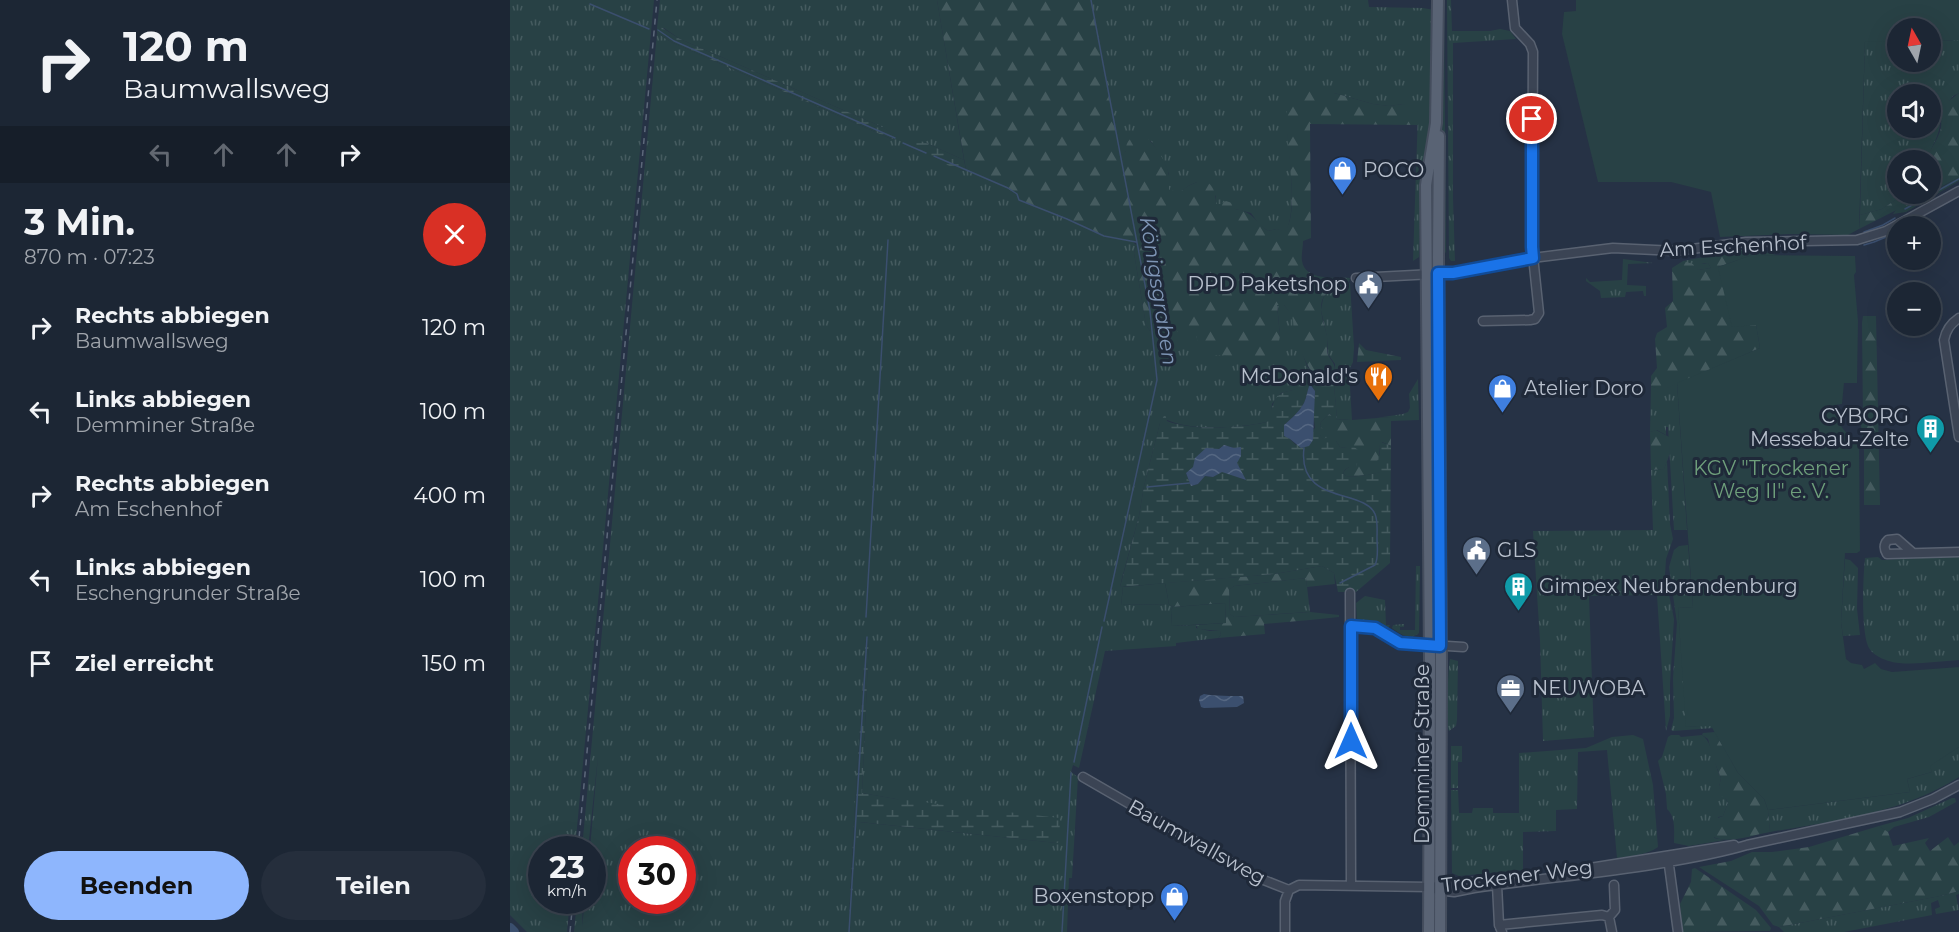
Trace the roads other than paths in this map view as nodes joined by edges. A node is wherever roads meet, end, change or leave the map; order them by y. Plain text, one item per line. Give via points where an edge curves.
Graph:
1 (1438, 0) edge
2 (1512, 0) edge
3 (1438, 73) junction
4 (1959, 192) edge
5 (1533, 258) junction
6 (1438, 273) junction
7 (1426, 274) junction
8 (1356, 278) dead end
9 (1959, 318) edge
10 (1483, 321) dead end
11 (1957, 417) edge
12 (1959, 437) edge
13 (1959, 552) edge
14 (1914, 553) dead end
15 (1350, 593) dead end
16 (1351, 626) junction
17 (1435, 646) junction
18 (1463, 647) dead end
19 (1083, 777) dead end
20 (1959, 785) edge
21 (1668, 859) junction
22 (1497, 885) junction
23 (1614, 885) dead end
24 (1351, 886) junction
25 (1429, 887) junction
26 (1440, 889) junction
27 (1289, 890) junction
28 (1609, 917) junction
29 (1500, 929) edge
30 (1285, 932) edge
31 (1429, 932) edge
32 (1440, 932) edge
33 (1612, 932) edge
34 (1678, 932) edge

1 - 3 main road, Demminer Straße
2 - 5 street via 1515,28 1533,52
3 - 6 main road, Demminer Straße
3 - 7 main road, Demminer Straße via 1426,185
4 - 5 street, Am Eschenhof via 1886,231 1857,240 1729,243 1676,251 1612,248
5 - 6 street, Am Eschenhof
5 - 10 street via 1537,317
6 - 7 street, Am Eschenhof
6 - 17 main road, Demminer Straße
7 - 8 street
7 - 17 main road, Demminer Straße
9 - 11 street via 1946,331 1944,340
11 - 12 street
13 - 14 street
15 - 16 street
16 - 17 street via 1375,628 1400,643
16 - 24 street
17 - 18 street
17 - 25 main road, Demminer Straße
17 - 26 main road, Demminer Straße
19 - 27 street, Baumwallsweg via 1264,882
20 - 21 street, Trockener Weg via 1933,800 1890,815
21 - 22 street, Trockener Weg
21 - 26 street, Trockener Weg
21 - 34 street
22 - 26 street, Trockener Weg via 1454,892
22 - 29 street
23 - 28 street via 1615,910
24 - 25 street, Baumwallsweg
24 - 27 street, Baumwallsweg via 1299,885
25 - 26 street, Trockener Weg
25 - 31 main road, Demminer Straße
26 - 32 main road, Demminer Straße
27 - 30 street
28 - 29 street
28 - 33 street

